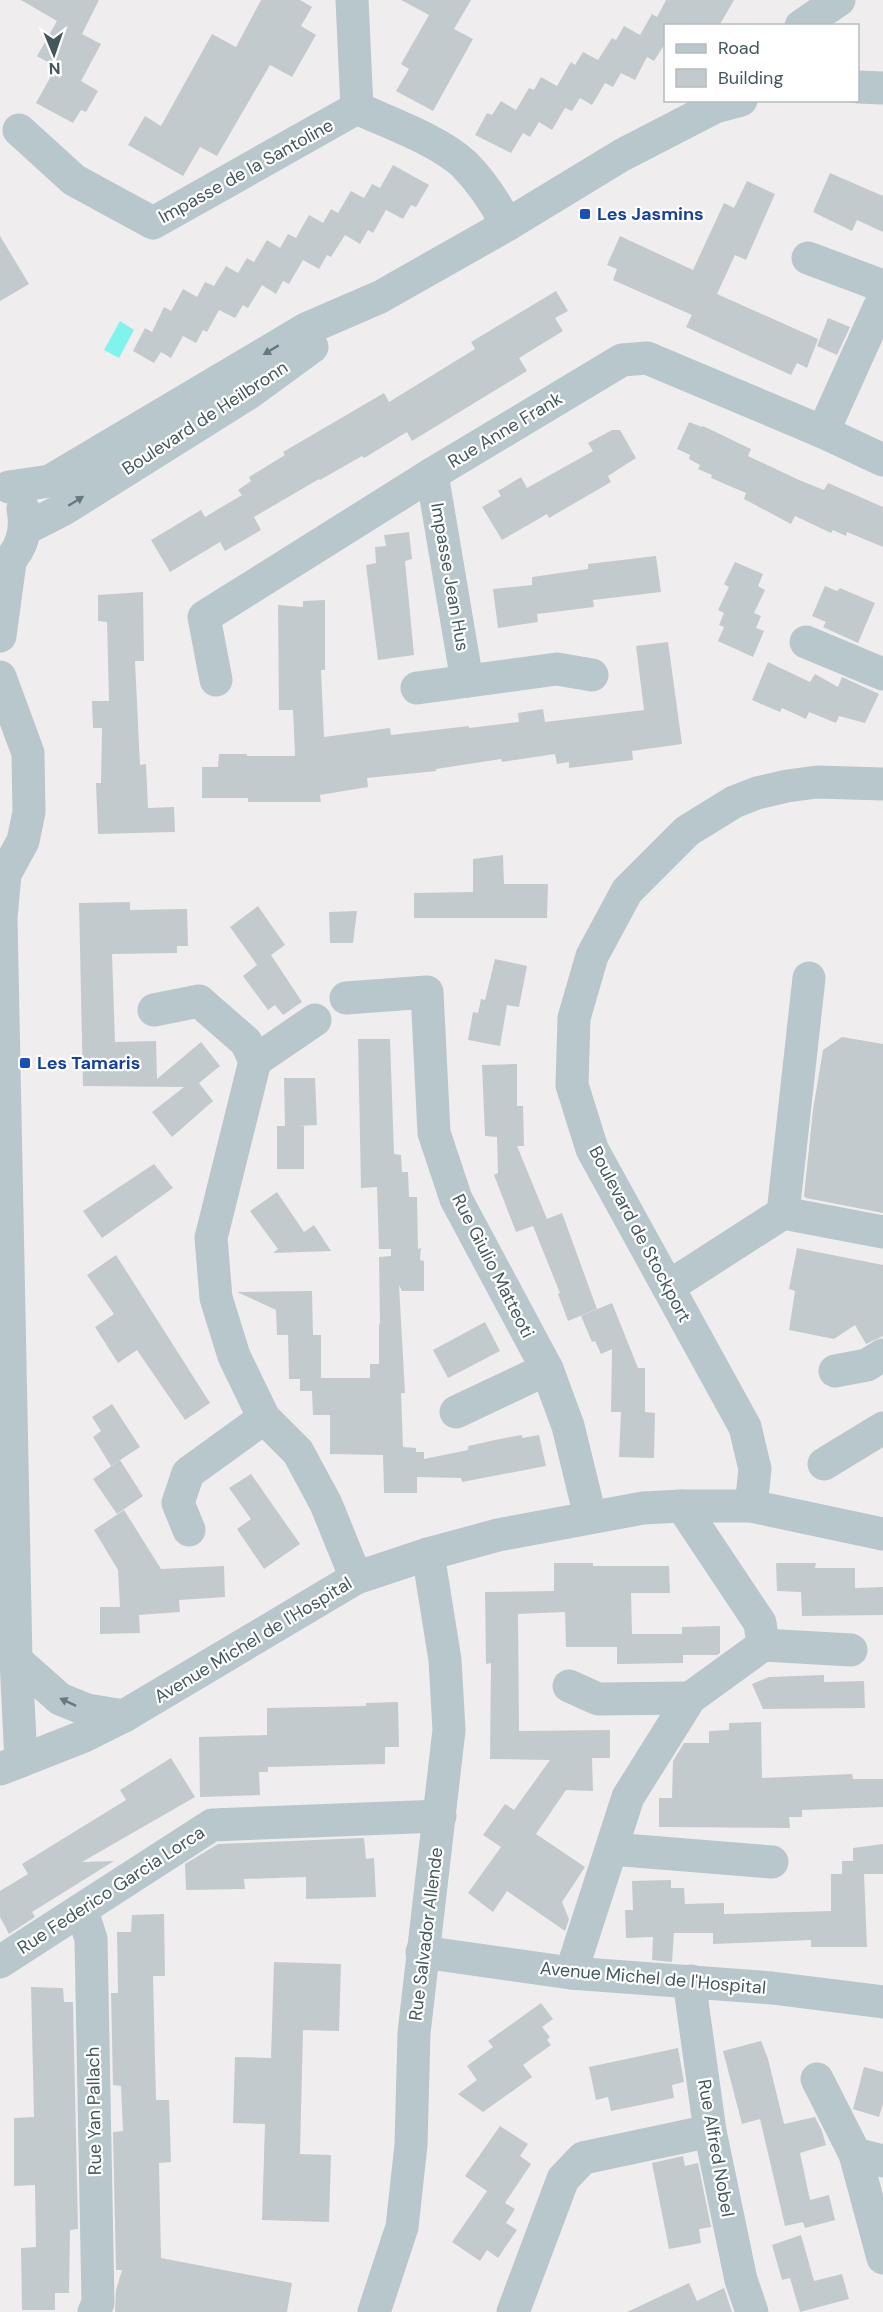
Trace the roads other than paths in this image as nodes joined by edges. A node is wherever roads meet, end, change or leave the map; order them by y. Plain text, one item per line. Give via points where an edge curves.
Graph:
1 (352, 0) edge
2 (859, 87) edge
3 (883, 88) edge
4 (725, 103) edge
5 (357, 108) junction
6 (19, 130) dead end
7 (507, 225) junction
8 (808, 258) dead end
9 (883, 286) edge
10 (380, 297) junction
11 (883, 299) edge
12 (823, 432) junction
13 (883, 460) edge
14 (432, 474) junction
15 (5, 483) edge
16 (25, 530) junction
17 (5, 565) edge
18 (0, 636) edge
19 (806, 642) dead end
20 (883, 674) edge
21 (592, 675) dead end
22 (0, 678) edge
23 (216, 680) dead end
24 (468, 681) junction
25 (417, 688) dead end
26 (883, 784) edge
27 (1, 905) edge
28 (808, 978) dead end
29 (346, 998) dead end
30 (154, 1010) dead end
31 (315, 1020) dead end
32 (255, 1061) junction
33 (783, 1213) junction
34 (883, 1232) edge
35 (668, 1287) junction
36 (5, 1352) edge
37 (883, 1355) edge
38 (547, 1370) junction
39 (835, 1371) dead end
40 (456, 1412) dead end
41 (264, 1418) junction
42 (883, 1428) edge
43 (824, 1464) dead end
44 (682, 1506) junction
45 (751, 1506) junction
46 (590, 1516) junction
47 (189, 1530) dead end
48 (883, 1534) edge
49 (428, 1554) junction
50 (356, 1578) junction
51 (763, 1645) junction
52 (851, 1650) dead end
53 (8, 1674) edge
54 (569, 1686) dead end
55 (690, 1698) junction
56 (124, 1716) junction
57 (11, 1765) edge
58 (440, 1816) junction
59 (612, 1850) junction
60 (772, 1862) dead end
61 (81, 1911) junction
62 (422, 1952) junction
63 (0, 1962) edge
64 (571, 1973) junction
65 (691, 1981) junction
66 (883, 2002) edge
67 (817, 2079) dead end
68 (710, 2131) junction
69 (869, 2157) edge
70 (883, 2258) edge
71 (94, 2312) edge
72 (374, 2312) edge
73 (513, 2312) edge
74 (752, 2312) edge

1 - 5 street
2 - 3 street
4 - 7 street, Boulevard de Heilbronn via 622,155
5 - 6 street, Impasse de la Santoline via 153,224 74,180
5 - 7 street via 442,148 464,165
7 - 10 street, Boulevard de Heilbronn
8 - 9 street
10 -> 15 street, Boulevard de Heilbronn via 306,328 50,481
16 -> 10 street, Boulevard de Heilbronn via 249,393
11 - 12 street
12 - 13 street, Rue Anne Frank
12 - 14 street, Rue Anne Frank via 647,358 622,360
14 - 23 street, Rue Anne Frank via 204,617
14 - 24 street, Impasse Jean Hus
15 - 16 street via 22,506
16 - 17 street via 20,547
17 - 18 street
19 - 20 street
21 - 24 street via 557,669
22 - 27 street via 28,753 29,812 23,841 5,874
24 - 25 street
26 - 35 street, Boulevard de Stockport via 817,782 787,786 734,802 687,831 627,891 592,956 574,1018 573,1085 592,1149
27 - 36 street
28 - 33 street
29 - 38 street, Rue Giulio Matteoti via 427,992 434,1133 456,1199
30 - 32 street via 199,1001 246,1042
31 - 32 street
32 - 41 street via 211,1238 216,1298 234,1356
33 - 34 street
33 - 35 street
35 - 45 street, Boulevard de Stockport via 745,1427 755,1469
36 - 53 street
37 - 39 street via 867,1365
38 - 40 street
38 - 46 street, Rue Giulio Matteoti via 568,1426
41 - 47 street via 188,1473 178,1503
41 - 50 street via 298,1452 326,1504
42 - 43 street
44 - 45 street, Avenue Michel de l'Hospital
44 - 46 street, Avenue Michel de l'Hospital
44 - 51 street via 760,1623
45 - 48 street, Avenue Michel de l'Hospital
46 - 49 street, Avenue Michel de l'Hospital via 498,1534
49 - 50 street, Avenue Michel de l'Hospital
49 - 58 street, Rue Salvador Allende via 445,1660 449,1730
50 - 56 street, Avenue Michel de l'Hospital
51 - 52 street
51 - 55 street
56 -> 53 street via 87,1710
53 - 57 street
54 - 55 street via 598,1699
55 - 59 street via 628,1797
56 - 57 street, Avenue Michel de l'Hospital
58 - 61 street, Rue Federico Garcia Lorca via 212,1825
58 - 62 street, Rue Salvador Allende
59 - 60 street
59 - 64 street
61 - 63 street, Rue Federico Garcia Lorca
61 - 71 street, Rue Yan Pallach via 92,1939 98,2303
62 - 64 street, Avenue Michel de l'Hospital
62 - 72 street, Rue Salvador Allende via 414,2033 411,2145 402,2227
64 - 65 street, Avenue Michel de l'Hospital
65 - 66 street, Avenue Michel de l'Hospital
65 - 68 street, Rue Alfred Nobel
67 - 69 street
68 - 73 street via 583,2158 563,2179
68 - 74 street, Rue Alfred Nobel via 741,2280
69 - 70 street

